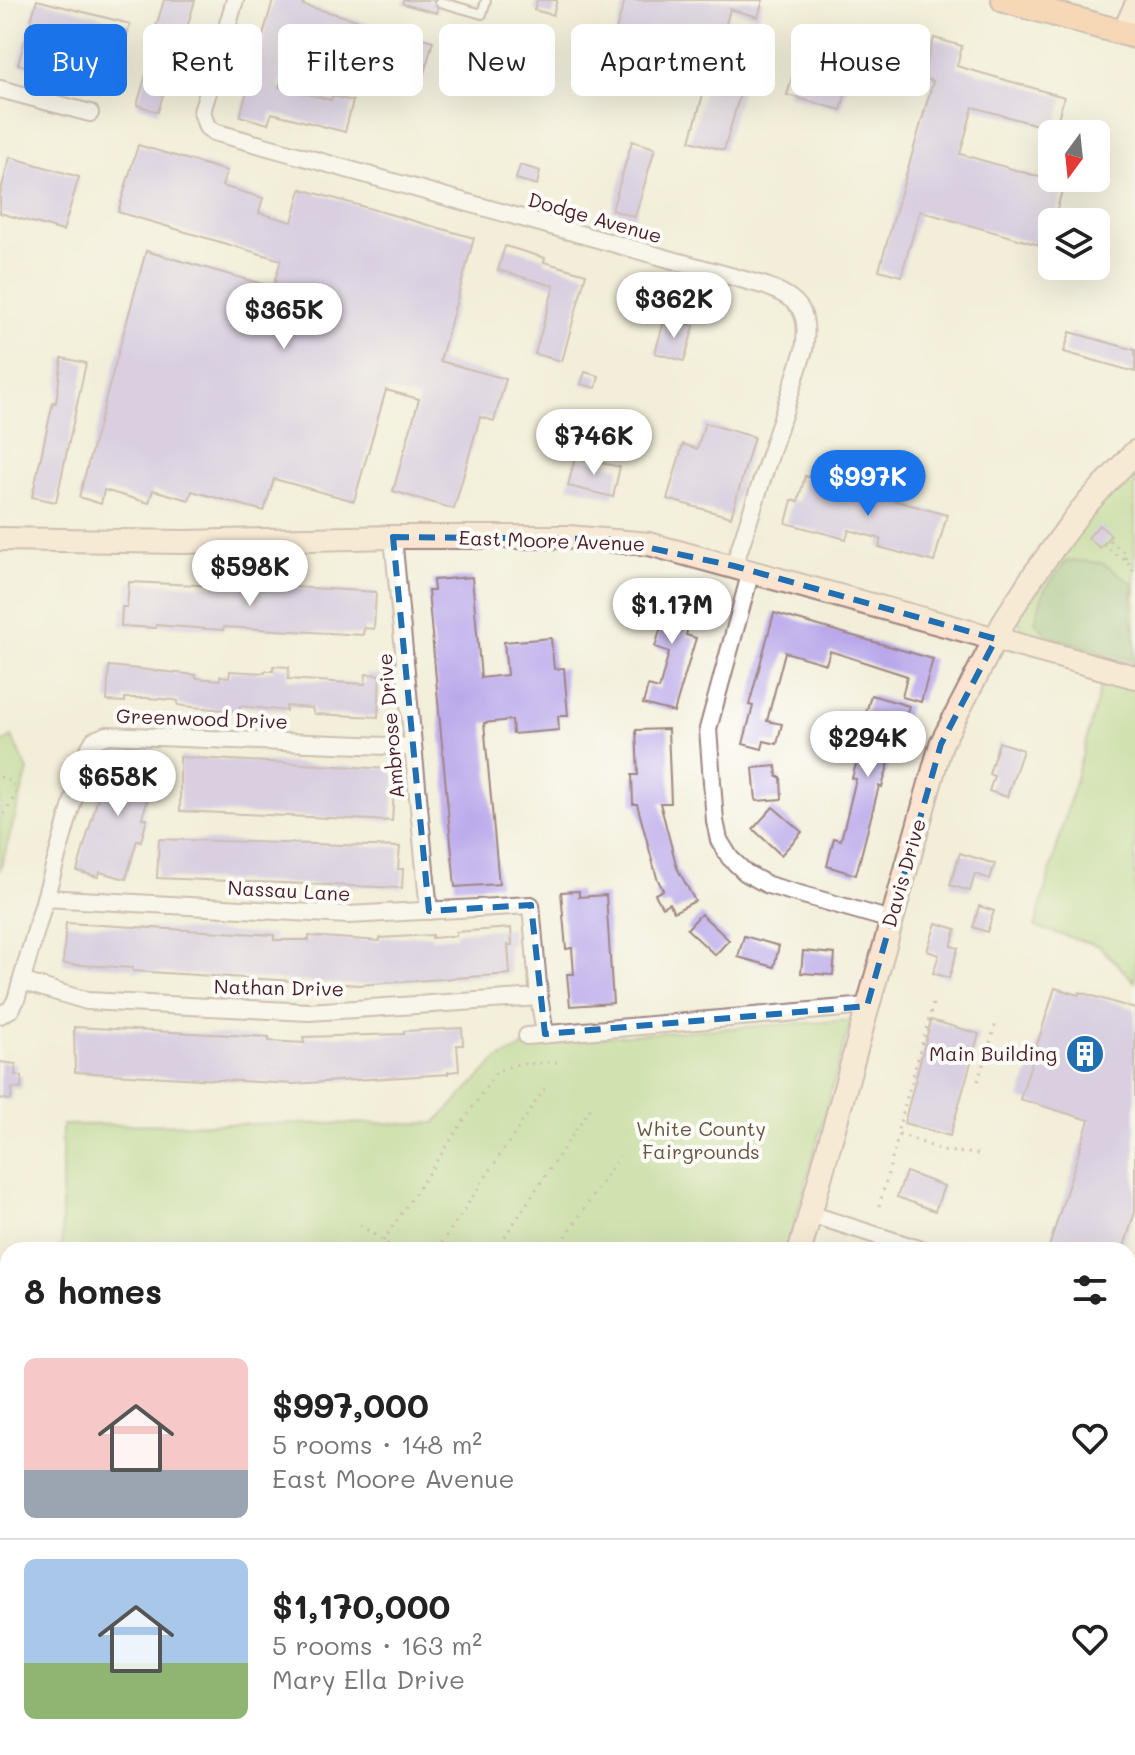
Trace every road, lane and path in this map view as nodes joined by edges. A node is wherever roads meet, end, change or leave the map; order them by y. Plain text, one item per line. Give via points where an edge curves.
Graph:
1 (235, 0) edge
2 (486, 0) edge
3 (1004, 0) edge
4 (440, 2) dead end
5 (1135, 7) edge
6 (1129, 35) edge
7 (0, 89) edge
8 (90, 113) dead end
9 (1135, 452) edge
10 (393, 537) junction
11 (0, 539) edge
12 (1126, 559) junction
13 (742, 568) junction
14 (1134, 572) edge
15 (996, 639) junction
16 (1135, 677) edge
17 (413, 747) junction
18 (0, 777) edge
19 (0, 821) edge
20 (45, 898) junction
21 (429, 911) junction
22 (891, 920) junction
23 (21, 981) junction
24 (539, 997) junction
25 (933, 1004) dead end
26 (867, 1006) junction
27 (0, 1015) edge
28 (996, 1023) dead end
29 (545, 1034) junction
30 (527, 1036) dead end
31 (562, 1062) dead end
32 (978, 1081) dead end
33 (547, 1085) dead end
34 (591, 1107) dead end
35 (899, 1134) junction
36 (979, 1154) dead end
37 (619, 1156) dead end
38 (879, 1206) dead end
39 (810, 1214) junction
40 (360, 1225) dead end
41 (383, 1241) joint
42 (442, 1242) edge
43 (501, 1242) edge
44 (562, 1242) edge
45 (802, 1242) edge
46 (897, 1242) edge

1 - 13 street, Dodge Avenue via 202,112 207,127 224,136 766,286 788,295 802,310 807,329 804,350
2 - 4 lane via 482,14
3 - 6 main road
5 - 6 street
7 - 8 street
9 - 15 street, Davis Drive via 1081,510
10 - 11 street, East Moore Avenue
10 - 13 street, East Moore Avenue via 608,539
10 - 17 street, Ambrose Drive
12 - 12 path via 1104,545 1108,539 1124,552
12 - 14 path
13 - 15 street, East Moore Avenue
13 - 22 street, Dodge Avenue via 708,729 719,840 738,866 768,885
15 - 16 street, East Moore Avenue
15 - 22 street, Davis Drive via 941,744
17 - 20 street, Greenwood Drive via 107,735 94,740
17 - 21 street, Ambrose Drive
18 - 19 path via 13,782 16,794
20 - 21 street, Nassau Lane via 348,915
20 - 23 street, Greenwood Drive
21 - 24 street, Nassau Lane via 531,905
22 - 26 street, Davis Drive
23 - 24 street, Nathan Drive via 87,1001 309,1012
23 - 27 street, Greenwood Drive via 11,1009
24 - 29 street
25 - 35 path
26 - 29 street
26 - 39 street, Davis Drive
28 - 32 path
29 - 30 street
31 - 41 path via 518,1064 497,1071
33 - 42 path
34 - 43 path
35 - 36 path via 944,1151
35 - 38 path
37 - 44 path
39 - 45 street, Davis Drive
39 - 46 street
40 - 41 path

